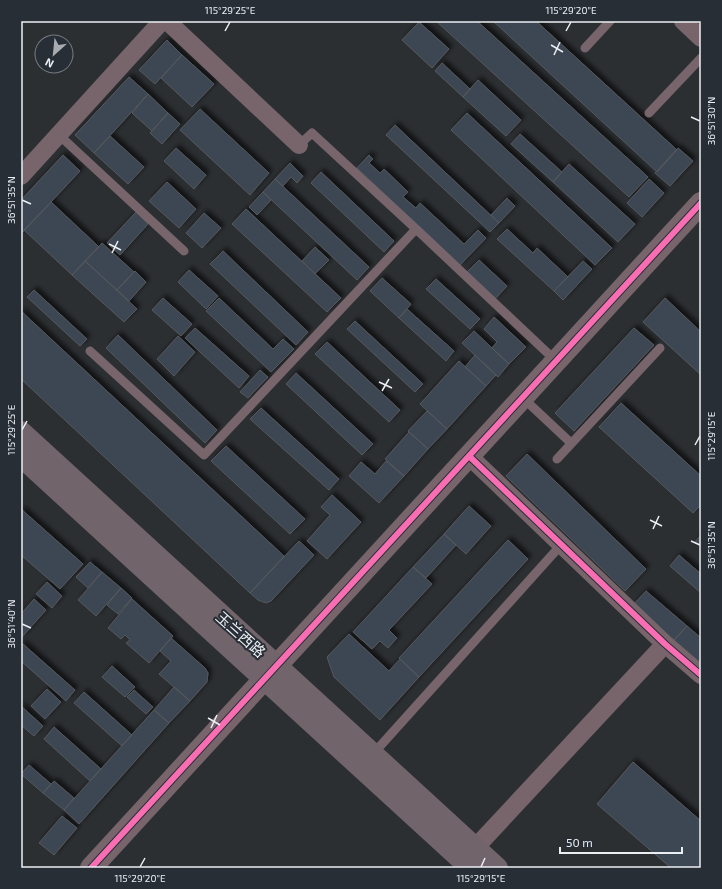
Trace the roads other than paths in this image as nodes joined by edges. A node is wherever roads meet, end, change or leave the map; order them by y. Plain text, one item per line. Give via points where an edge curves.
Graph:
1 (162, 21) edge
2 (167, 21) edge
3 (610, 21) edge
4 (683, 21) edge
5 (701, 38) edge
6 (585, 48) dead end
7 (701, 58) edge
8 (649, 113) dead end
9 (59, 134) junction
10 (299, 145) joint
11 (21, 176) edge
12 (701, 203) edge
13 (416, 229) junction
14 (184, 251) dead end
15 (660, 348) dead end
16 (90, 351) dead end
17 (556, 361) junction
18 (522, 398) junction
19 (21, 432) edge
20 (571, 443) junction
21 (469, 456) junction
22 (556, 460) dead end
23 (24, 465) edge
24 (561, 545) junction
25 (665, 644) junction
26 (270, 672) junction
27 (701, 675) edge
28 (373, 754) junction
29 (473, 858) edge
30 (91, 868) edge
31 (497, 868) edge

1 - 9 street
2 - 10 street
3 - 6 lane
4 - 5 street
7 - 8 lane
9 - 11 street
9 - 14 lane
10 - 13 lane via 312,133
12 - 17 street
13 - 16 lane via 204,456
13 - 17 lane
15 - 20 lane
17 - 18 street
18 - 20 lane
18 - 21 street
19 - 26 highway, 玉兰西路
20 - 22 lane
21 - 24 street
21 - 26 street
23 - 26 highway, 玉兰西路
24 - 25 street
24 - 28 lane
25 - 27 street
25 - 29 street
26 - 28 highway, 玉兰西路
26 - 29 highway, 玉兰西路
26 - 30 street
28 - 29 highway, 玉兰西路
29 - 31 highway, 玉兰西路

